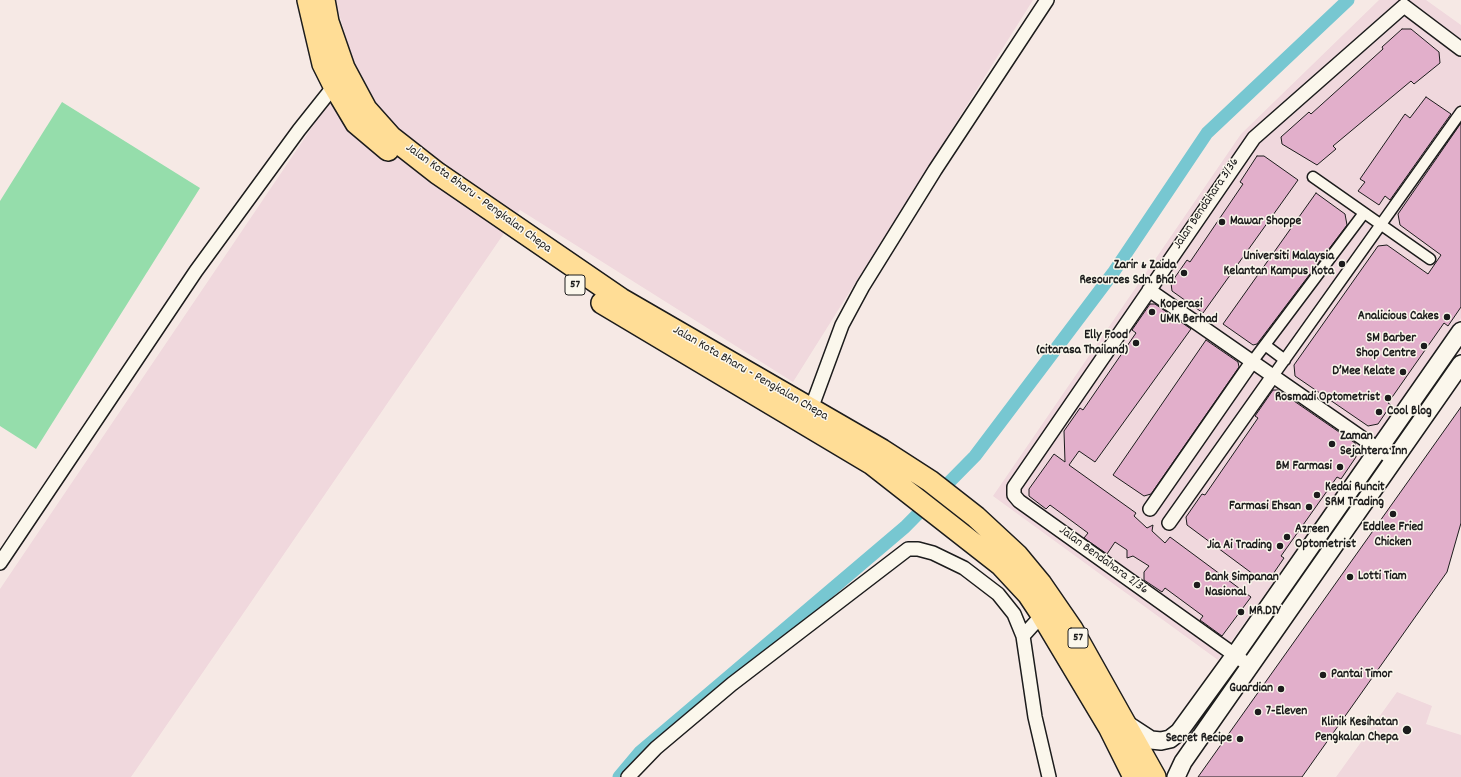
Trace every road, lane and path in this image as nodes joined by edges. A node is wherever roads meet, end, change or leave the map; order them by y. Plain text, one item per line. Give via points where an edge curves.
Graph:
1 (308, 0) edge
2 (324, 0) edge
3 (1047, 0) edge
4 (1461, 48) edge
5 (334, 86) junction
6 (1461, 112) edge
7 (1313, 177) dead end
8 (1364, 213) junction
9 (1382, 225) junction
10 (1430, 259) dead end
11 (1149, 290) junction
12 (1461, 331) edge
13 (1265, 345) junction
14 (1285, 360) junction
15 (1252, 362) junction
16 (1461, 364) edge
17 (1273, 376) junction
18 (811, 409) junction
19 (1049, 436) joint
20 (1378, 450) junction
21 (1394, 460) junction
22 (1150, 509) dead end
23 (1169, 523) dead end
24 (0, 563) edge
25 (1042, 615) junction
26 (1023, 636) junction
27 (1235, 655) junction
28 (1250, 666) junction
29 (1124, 722) junction
30 (628, 777) edge
31 (1049, 777) edge
32 (1134, 777) edge
33 (1155, 777) edge
34 (1176, 777) edge

1 - 5 main road, Jalan Kota Bharu - Pengkalan Chepa / 57 via 323,64
2 - 18 main road, Jalan Kota Bharu - Pengkalan Chepa / 57 via 328,22 344,68 366,109 391,137 437,173 616,296
3 - 18 street via 935,170 863,286 842,325
4 - 11 street, Jalan Bendahara 3/36 via 1404,6 1254,138
5 - 24 street via 196,271
5 - 25 main road, Jalan Kota Bharu - Pengkalan Chepa / 57 via 356,123 425,180 545,265 639,327 872,464 1000,565 1028,594
6 - 9 street
7 - 8 street
8 - 9 street
8 - 13 street
9 - 10 street
9 - 14 street
11 - 15 street
11 - 19 street, Jalan Bendahara 3/36
12 - 20 street
13 - 14 street
13 - 15 street
14 - 17 street
15 - 17 street
15 - 22 street
16 - 21 street
17 - 20 street
17 - 23 street
18 - 29 main road, Jalan Kota Bharu - Pengkalan Chepa / 57 via 930,481 976,517 1017,555 1072,629
19 - 27 street, Jalan Bendahara 2/36 via 1014,487 1014,495 1019,501
20 - 21 street
20 - 27 street
21 - 28 street
25 - 26 street
25 - 32 main road, Jalan Kota Bharu - Pengkalan Chepa / 57 via 1109,727
26 - 30 street via 1014,614 998,594 964,568 933,553 908,549 732,684 656,748
26 - 31 street via 1035,717
27 - 28 street, Jalan Bendahara 2/36
27 - 29 street via 1179,732 1170,740 1151,740
28 - 34 street
29 - 33 main road, Jalan Kota Bharu - Pengkalan Chepa / 57

